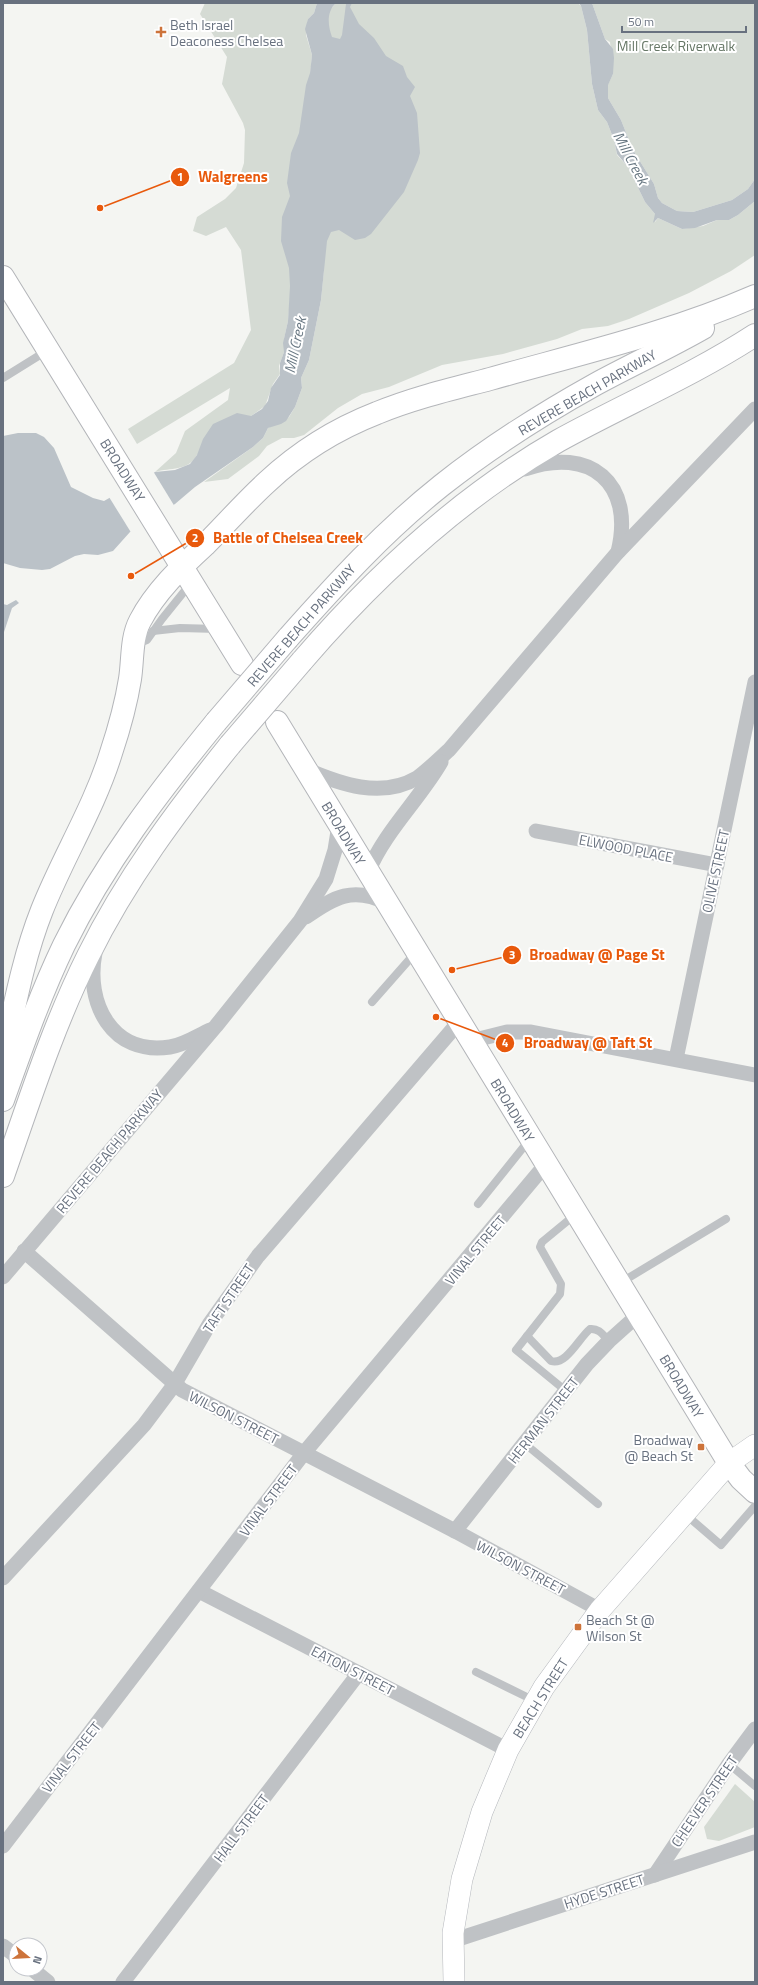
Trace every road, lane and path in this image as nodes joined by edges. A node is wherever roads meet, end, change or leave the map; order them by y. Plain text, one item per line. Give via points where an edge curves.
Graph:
1 (3, 277) edge
2 (755, 296) edge
3 (755, 335) edge
4 (48, 350) junction
5 (3, 378) edge
6 (754, 411) edge
7 (496, 481) junction
8 (618, 552) junction
9 (187, 575) junction
10 (220, 629) junction
11 (153, 631) junction
12 (133, 646) junction
13 (242, 664) dead end
14 (755, 682) edge
15 (277, 722) dead end
16 (449, 750) junction
17 (305, 769) junction
18 (339, 825) junction
19 (536, 831) dead end
20 (717, 865) junction
21 (368, 872) junction
22 (387, 903) junction
23 (300, 921) junction
24 (102, 928) junction
25 (416, 952) junction
26 (372, 1002) dead end
27 (459, 1022) junction
28 (216, 1026) junction
29 (471, 1041) junction
30 (3, 1059) edge
31 (676, 1059) junction
32 (755, 1075) edge
33 (3, 1100) edge
34 (530, 1138) junction
35 (546, 1164) junction
36 (3, 1176) edge
37 (478, 1204) dead end
38 (576, 1214) junction
39 (726, 1219) dead end
40 (24, 1251) junction
41 (3, 1277) edge
42 (619, 1284) junction
43 (638, 1315) junction
44 (527, 1336) junction
45 (609, 1341) junction
46 (174, 1385) junction
47 (566, 1391) junction
48 (524, 1443) junction
49 (755, 1445) edge
50 (304, 1453) junction
51 (729, 1463) junction
52 (755, 1492) edge
53 (598, 1504) dead end
54 (755, 1506) edge
55 (684, 1514) junction
56 (455, 1532) junction
57 (3, 1578) edge
58 (199, 1591) junction
59 (600, 1610) junction
60 (476, 1672) dead end
61 (359, 1673) junction
62 (535, 1701) junction
63 (755, 1729) edge
64 (508, 1750) junction
65 (729, 1764) junction
66 (755, 1786) edge
67 (755, 1842) edge
68 (3, 1846) edge
69 (655, 1875) junction
70 (452, 1941) junction
71 (123, 1982) edge
72 (454, 1982) edge

1 - 4 main road, BROADWAY
2 - 9 main road via 666,330 410,400 351,424 316,444 278,472
2 - 33 main road, REVERE BEACH PARKWAY, bridge via 691,335 569,400 468,466 417,505 372,546 216,722 117,852 86,904 46,983
3 - 7 main road, REVERE BEACH PARKWAY via 558,442
4 - 5 lane
4 - 9 main road, BROADWAY
6 - 8 street
7 - 8 street, REVERE BEACH PARKWAY via 531,466 555,461 572,462 594,470 610,485 620,505 622,529
7 - 24 main road, REVERE BEACH PARKWAY, bridge via 438,524 393,564 302,661 230,745 159,836
8 - 16 street
9 - 10 main road, BROADWAY
9 - 11 lane
9 - 12 main road via 147,608 136,628
10 - 11 lane via 180,628
10 - 13 main road, BROADWAY
11 - 12 lane via 145,642
12 - 30 main road via 128,692 112,750 99,787 34,932
14 - 20 street, OLIVE STREET
15 - 17 main road, BROADWAY
16 - 17 street via 418,777 388,788 352,786
16 - 21 street via 427,787 381,845
17 - 18 main road, BROADWAY
18 - 21 main road, BROADWAY
18 - 23 street, REVERE BEACH PARKWAY via 328,872
19 - 20 street, ELWOOD PLACE
20 - 31 street, OLIVE STREET
21 - 22 main road, BROADWAY
22 - 23 street, REVERE BEACH PARKWAY via 361,894 343,896 331,900
22 - 25 main road, BROADWAY
23 - 28 street, REVERE BEACH PARKWAY
24 - 28 street, REVERE BEACH PARKWAY via 94,958 94,990 100,1013 114,1031 132,1042 158,1048 177,1046
24 - 36 main road, REVERE BEACH PARKWAY via 58,1022
25 - 26 lane
25 - 27 main road, BROADWAY
27 - 29 main road, BROADWAY
27 - 46 street, TAFT STREET via 258,1256 210,1323
28 - 40 street, REVERE BEACH PARKWAY
29 - 31 street via 507,1032 525,1031
29 - 34 main road, BROADWAY
31 - 32 street
34 - 35 main road, BROADWAY
34 - 37 lane
35 - 38 main road, BROADWAY
35 - 50 street, VINAL STREET
38 - 42 main road, BROADWAY
38 - 44 lane via 542,1242 540,1247 561,1284 560,1294
39 - 42 lane
40 - 41 street, REVERE BEACH PARKWAY
40 - 46 street, WILSON STREET
42 - 43 main road, BROADWAY
43 - 45 street, HERMAN STREET
43 - 51 main road, BROADWAY
44 - 45 lane via 555,1362 563,1360 590,1329 600,1331
44 - 47 lane via 516,1350
45 - 47 street, HERMAN STREET
46 - 50 street, WILSON STREET
46 - 57 street, TAFT STREET via 122,1451
47 - 48 street, HERMAN STREET
48 - 53 lane
48 - 56 street, HERMAN STREET
49 - 51 street, BEACH STREET
50 - 56 street, WILSON STREET
50 - 58 street, VINAL STREET
51 - 52 main road, BROADWAY
51 - 55 street, BEACH STREET
54 - 55 lane via 721,1545
55 - 59 street, BEACH STREET
56 - 59 street, WILSON STREET
58 - 61 street, EATON STREET
58 - 68 street, VINAL STREET
59 - 62 street, BEACH STREET
60 - 62 lane
61 - 64 street, EATON STREET
61 - 71 street, HALL STREET
62 - 64 street, BEACH STREET
63 - 65 street, CHEEVER STREET
64 - 70 street, BEACH STREET via 482,1812 462,1879
65 - 66 lane
65 - 69 street, CHEEVER STREET
67 - 69 street, HYDE STREET
69 - 70 street, HYDE STREET
70 - 72 street, BEACH STREET

